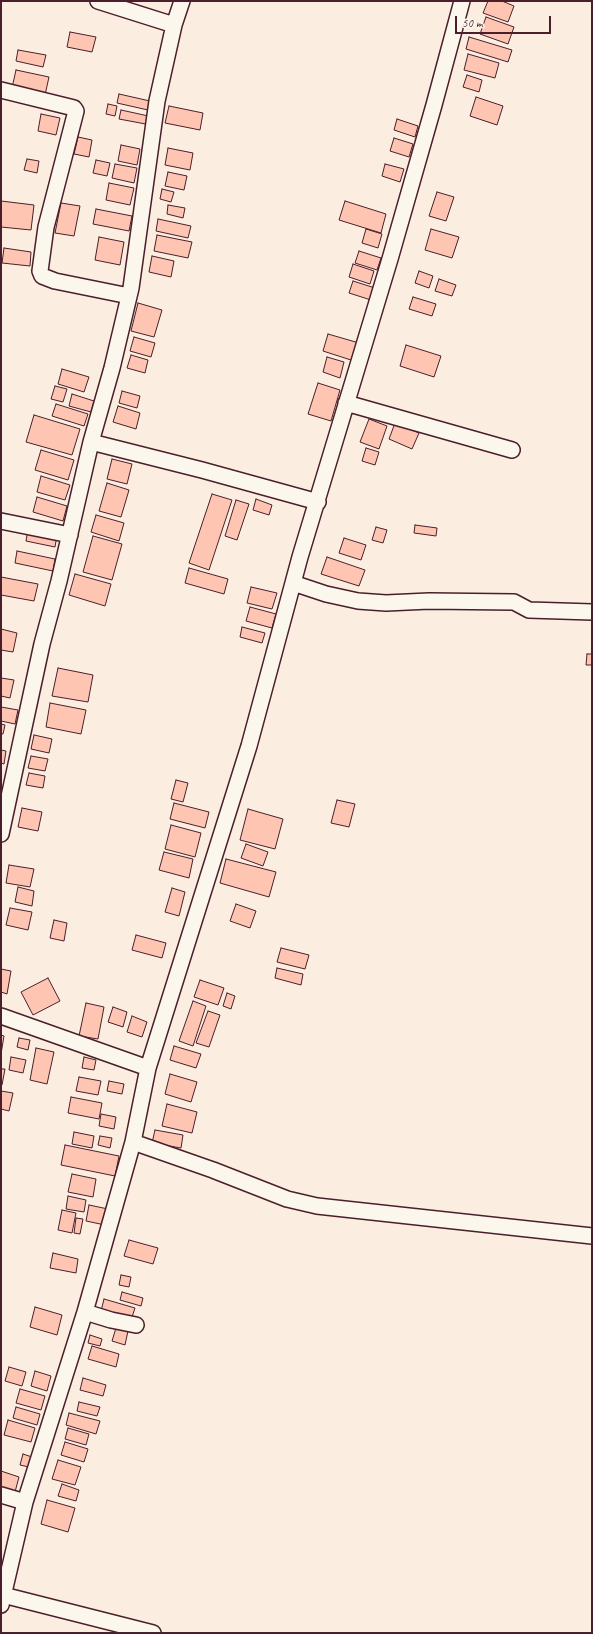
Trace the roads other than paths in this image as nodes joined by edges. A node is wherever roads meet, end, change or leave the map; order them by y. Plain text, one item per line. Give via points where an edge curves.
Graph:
1 (98, 1) edge
2 (182, 1) edge
3 (462, 1) edge
4 (174, 25) junction
5 (1, 90) edge
6 (129, 296) junction
7 (346, 403) junction
8 (91, 442) junction
9 (512, 450) dead end
10 (318, 502) junction
11 (1, 521) edge
12 (70, 535) junction
13 (293, 583) junction
14 (592, 612) edge
15 (1, 834) edge
16 (1, 1016) edge
17 (148, 1068) junction
18 (133, 1142) junction
19 (592, 1236) edge
20 (85, 1312) junction
21 (136, 1325) dead end
22 (1, 1495) edge
23 (25, 1502) junction
24 (2, 1600) edge
25 (153, 1633) edge

1 - 4 street
2 - 4 street
3 - 7 street via 421,152
4 - 6 street via 157,101
5 - 6 street via 74,108 76,111 46,227 40,271 42,276
6 - 8 street
7 - 9 street
7 - 10 street
8 - 10 street
8 - 12 street
10 - 13 street
11 - 12 street
12 - 15 street via 42,644
13 - 14 street via 358,601 514,602 529,610
13 - 17 street via 249,746
16 - 17 street
17 - 18 street
18 - 19 street via 287,1199 318,1206
18 - 20 street
20 - 21 street
20 - 23 street
22 - 23 street
23 - 24 street
24 - 25 street

